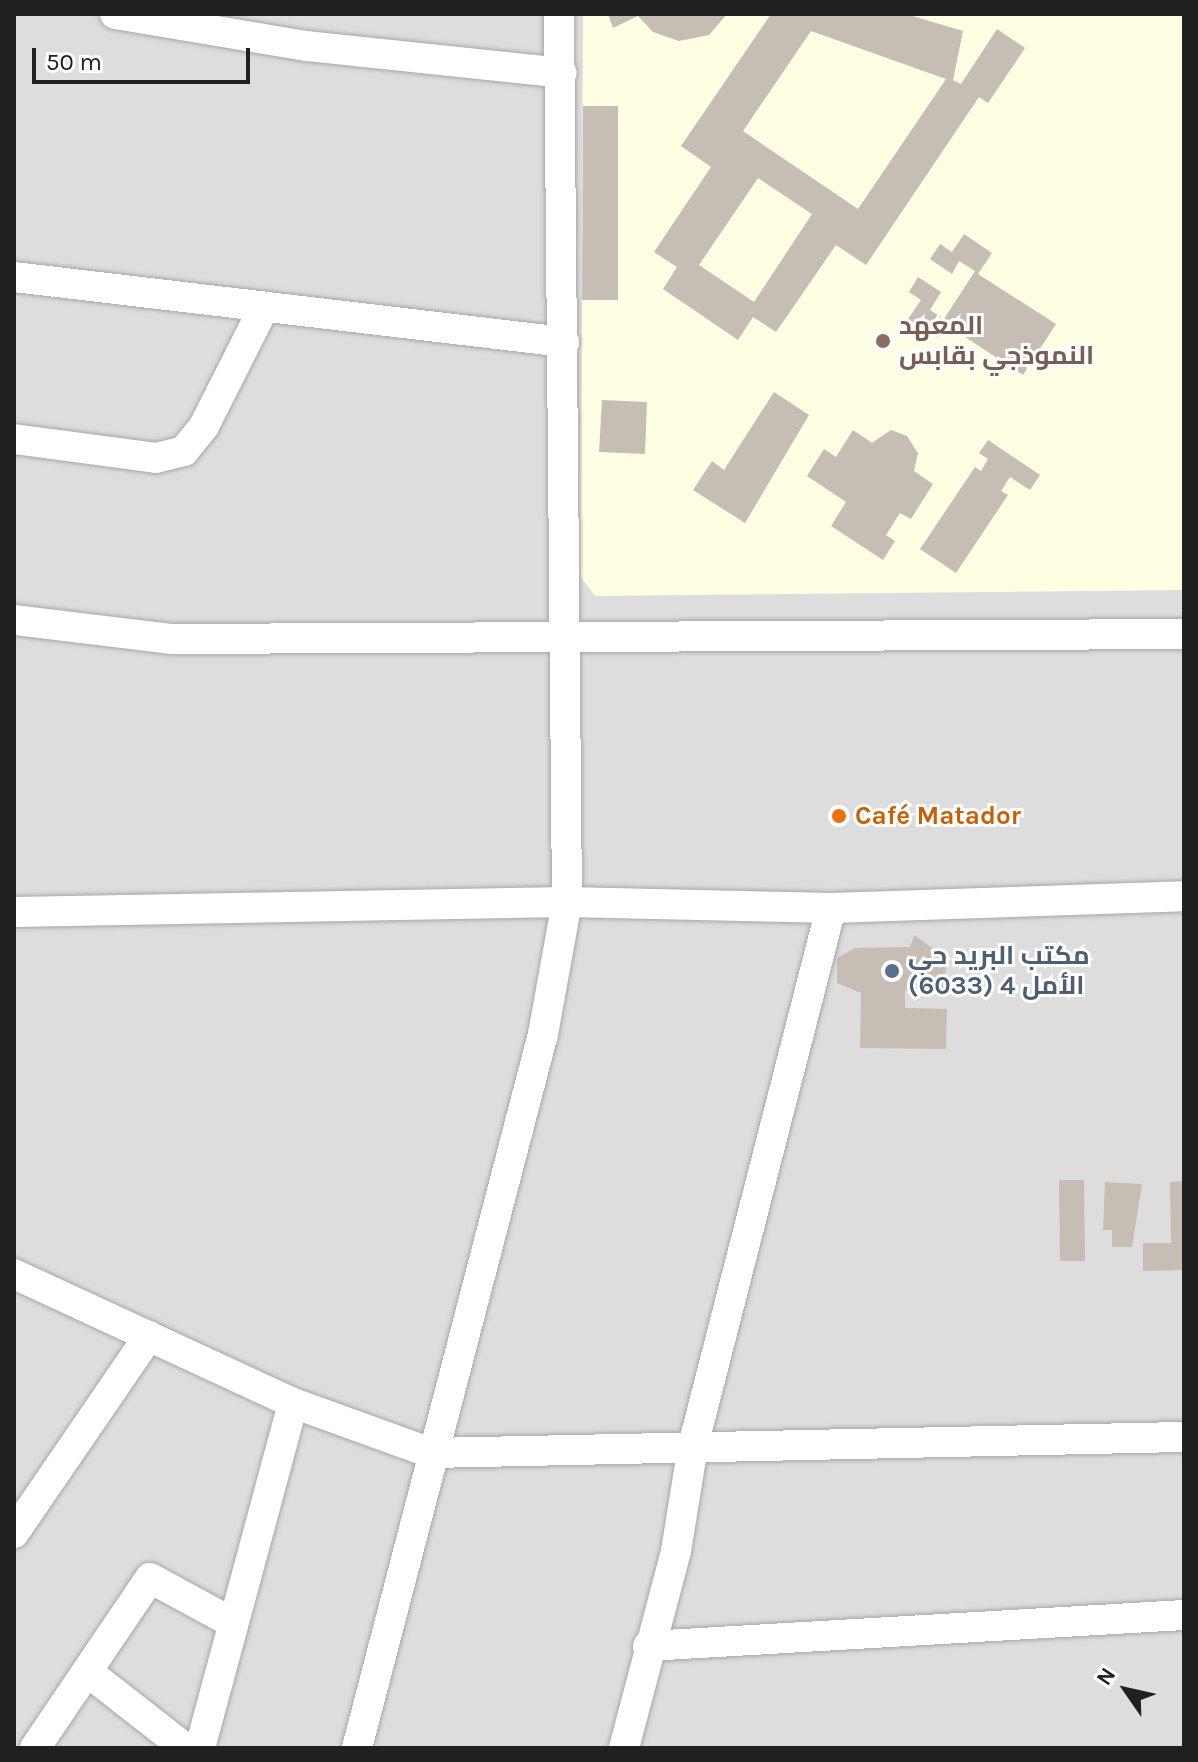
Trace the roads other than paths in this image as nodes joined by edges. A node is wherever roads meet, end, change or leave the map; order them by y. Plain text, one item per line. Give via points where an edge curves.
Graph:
1 (115, 14) edge
2 (559, 14) edge
3 (562, 73) junction
4 (14, 277) edge
5 (262, 311) junction
6 (564, 342) junction
7 (14, 439) edge
8 (14, 620) edge
9 (560, 633) junction
10 (1184, 634) edge
11 (1184, 896) edge
12 (567, 902) junction
13 (831, 908) junction
14 (14, 912) edge
15 (18, 1282) edge
16 (149, 1336) junction
17 (293, 1403) junction
18 (1184, 1437) edge
19 (693, 1446) junction
20 (431, 1453) junction
21 (14, 1533) edge
22 (1184, 1615) edge
23 (233, 1623) junction
24 (648, 1646) junction
25 (89, 1673) junction
26 (35, 1748) edge
27 (185, 1748) edge
28 (200, 1748) edge
29 (357, 1748) edge
30 (624, 1748) edge

1 - 3 street via 306,46
2 - 3 street
3 - 6 street
4 - 5 street
5 - 6 street
5 - 7 street via 184,451 145,458
6 - 9 street
8 - 9 street via 170,639
9 - 10 street
9 - 12 street
11 - 13 street
12 - 13 street
12 - 14 street
12 - 20 street via 543,1034
13 - 19 street
15 - 16 street
16 - 17 street
16 - 21 street
17 - 20 street
17 - 23 street
18 - 19 street
19 - 20 street
19 - 24 street via 676,1551
20 - 29 street
22 - 24 street
23 - 25 street via 150,1578
23 - 28 street
24 - 30 street
25 - 26 street
25 - 27 street

